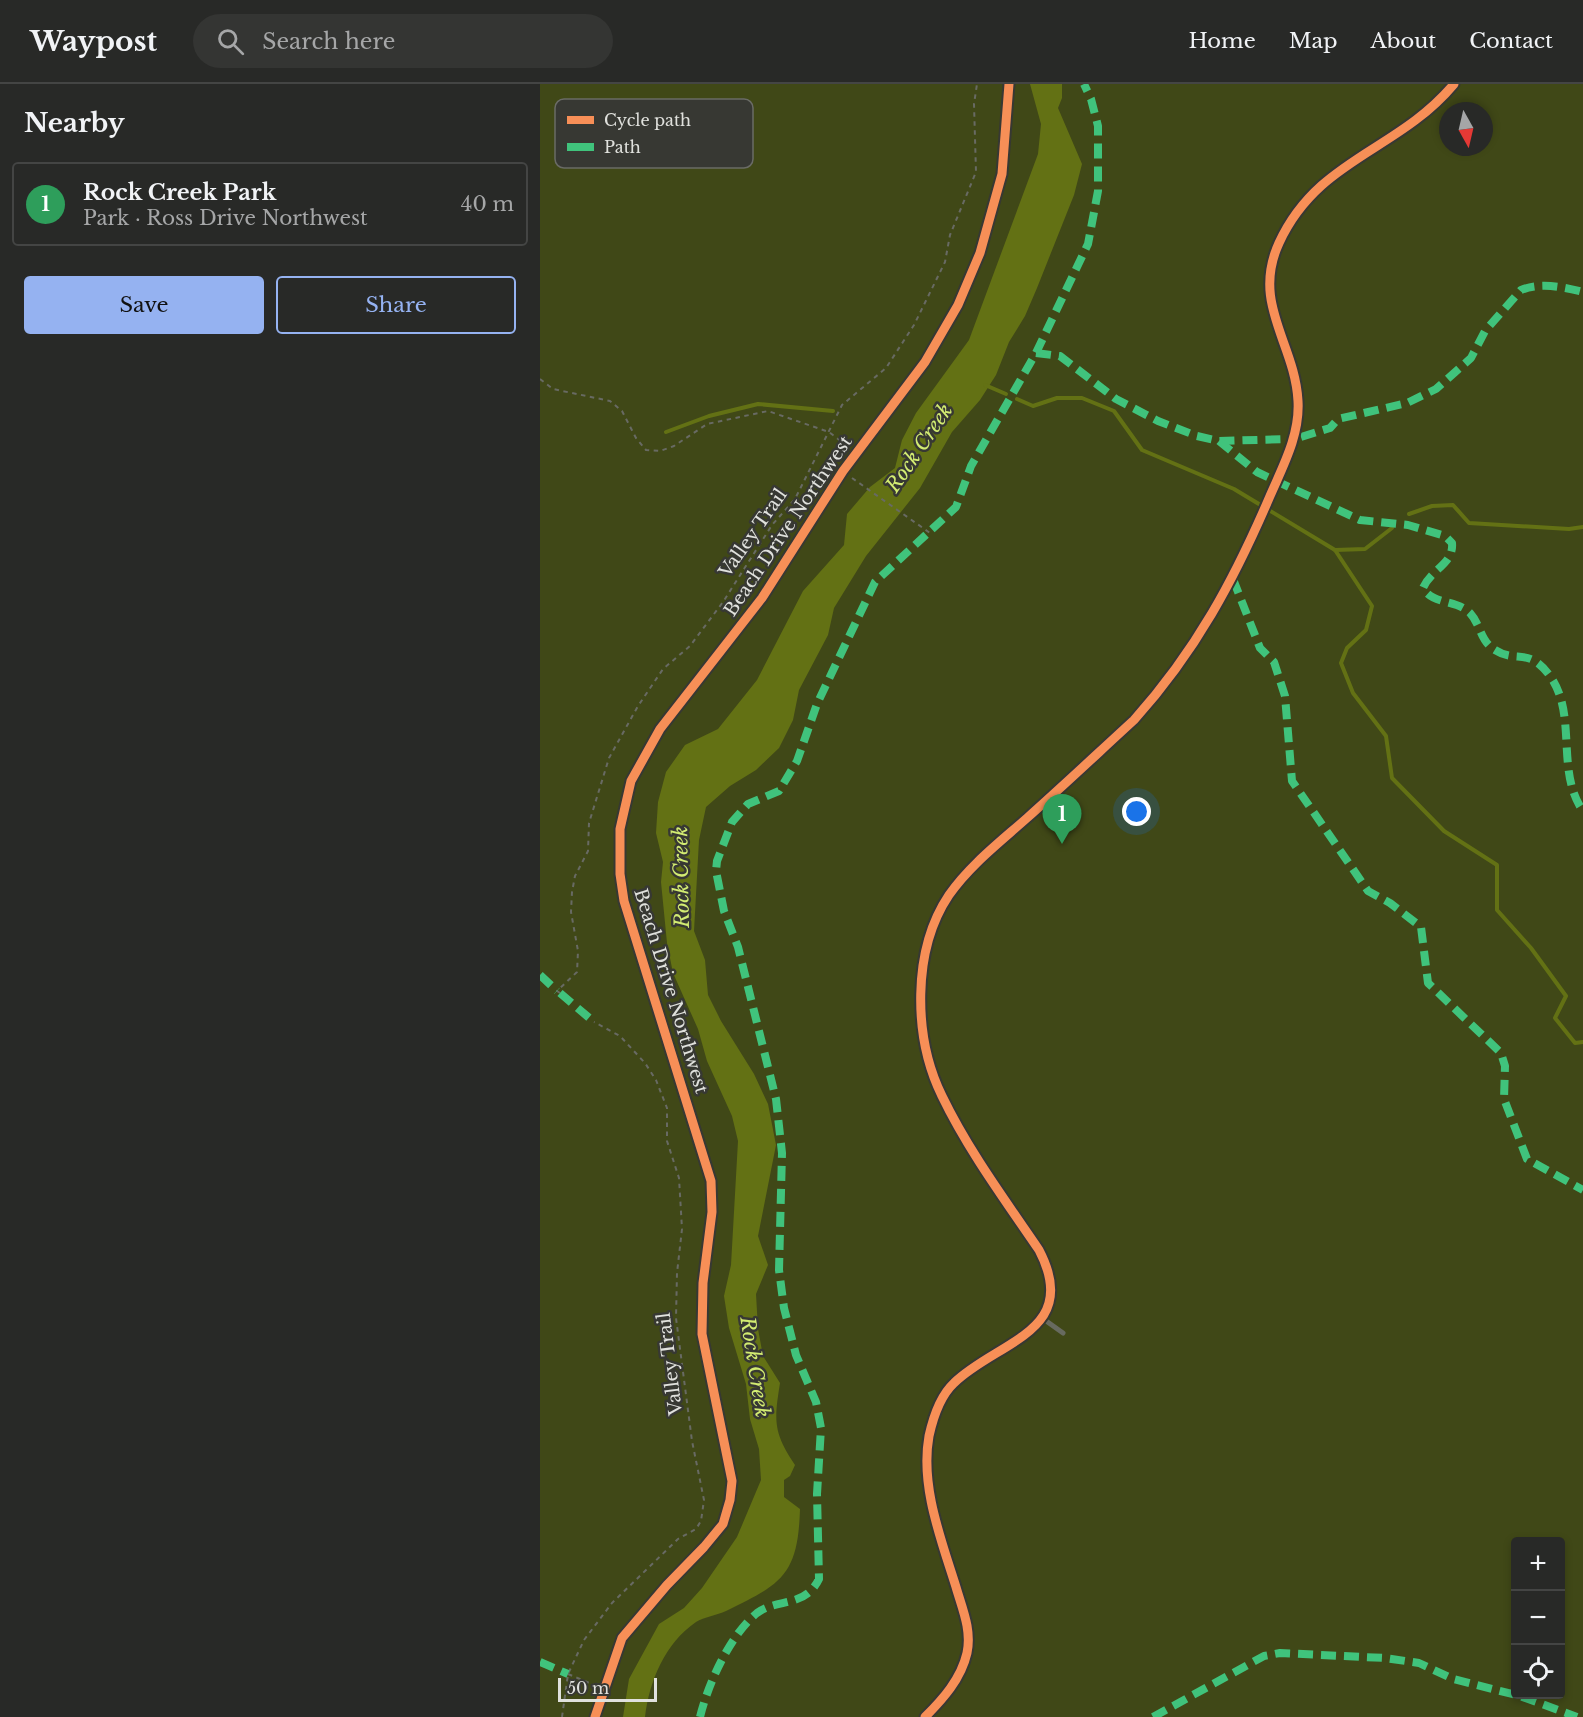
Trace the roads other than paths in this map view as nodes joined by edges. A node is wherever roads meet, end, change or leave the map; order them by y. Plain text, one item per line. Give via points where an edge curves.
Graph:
1 (1009, 84) edge
2 (1454, 84) edge
3 (1042, 1317) junction
4 (1063, 1333) dead end
5 (595, 1717) edge
6 (925, 1717) edge

1 - 5 street, Beach Drive Northwest via 1002,174 970,279 930,354 856,454 762,598 660,729 631,781 620,829 624,901 711,1181 702,1334 732,1481 723,1524 622,1638
2 - 3 street via 1413,124 1322,182 1300,206 1280,242 1271,265 1269,289 1272,312 1296,383 1298,411 1290,450 1242,561 1202,634 1134,720 964,875 938,914 929,937 921,1004 934,1073 941,1095 1048,1267 1051,1282
3 - 4 lane
3 - 6 street via 1013,1345 954,1383 932,1424 927,1449 929,1492 968,1635 967,1653 958,1677

